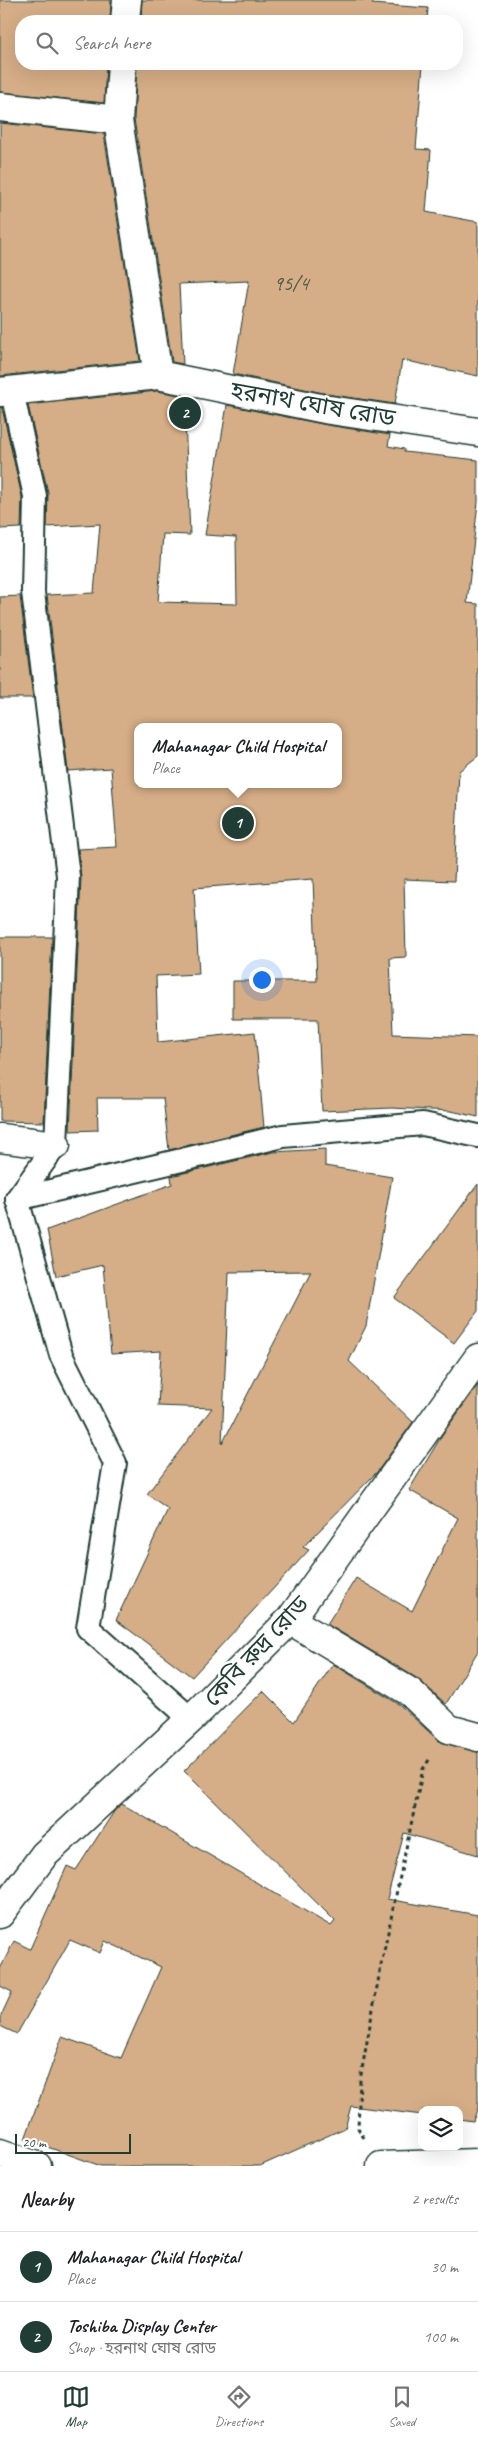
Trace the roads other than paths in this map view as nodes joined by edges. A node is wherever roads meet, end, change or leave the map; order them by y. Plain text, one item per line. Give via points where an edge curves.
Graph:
1 (127, 0) edge
2 (126, 15) edge
3 (122, 70) edge
4 (0, 107) edge
5 (118, 120) junction
6 (158, 375) junction
7 (6, 392) edge
8 (478, 432) edge
9 (478, 1136) edge
10 (0, 1138) edge
11 (56, 1146) junction
12 (17, 1199) junction
13 (478, 1358) edge
14 (290, 1620) junction
15 (191, 1720) junction
16 (478, 1737) edge
17 (0, 1914) edge
18 (0, 2153) edge
19 (478, 2163) edge
20 (37, 2166) edge
21 (380, 2166) edge

1 - 2 street
3 - 5 street
4 - 5 street
5 - 6 street
6 - 7 street, হরনাথ ঘোষ রোড
6 - 8 street, হরনাথ ঘোষ রোড via 330,410
7 - 11 lane via 35,496 33,592 68,876
9 - 12 lane via 423,1124 283,1136
10 - 11 street
11 - 12 lane
12 - 15 lane via 61,1355 115,1463 88,1628
13 - 14 street, কেবি রুদ্র রোড
14 - 15 street, কেবি রুদ্র রোড
14 - 16 street via 410,1692 449,1729
15 - 17 street, কেবি রুদ্র রোড via 44,1855
18 - 20 street
19 - 21 street

